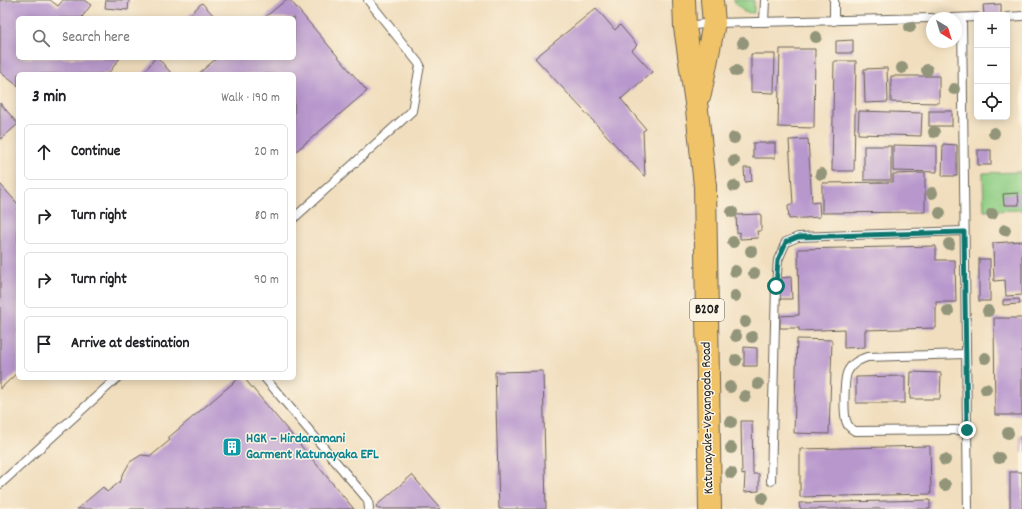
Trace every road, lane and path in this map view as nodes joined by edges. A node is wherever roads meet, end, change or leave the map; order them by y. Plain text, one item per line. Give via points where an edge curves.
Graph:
1 (368, 0) edge
2 (684, 0) edge
3 (712, 0) edge
4 (765, 0) edge
5 (834, 0) edge
6 (1022, 16) edge
7 (974, 17) edge
8 (1010, 17) edge
9 (926, 18) edge
10 (962, 18) joint
11 (834, 21) junction
12 (764, 22) junction
13 (714, 24) junction
14 (685, 26) junction
15 (697, 110) junction
16 (296, 216) edge
17 (964, 232) junction
18 (966, 354) junction
19 (115, 380) edge
20 (267, 380) edge
21 (967, 430) junction
22 (771, 481) dead end
23 (0, 484) edge
24 (369, 509) edge
25 (710, 509) edge
26 (968, 509) edge

1 - 16 lane via 420,65 412,111
2 - 14 main road, Katunayake-Veyangoda Road / B208
3 - 13 main road, Katunayake-Veyangoda Road / B208
4 - 12 lane
5 - 11 lane
6 - 8 lane
7 - 10 lane
9 - 11 lane
10 - 17 lane
11 - 12 lane
12 - 13 lane
13 - 14 lane
13 - 15 main road, Katunayake-Veyangoda Road / B208
14 - 15 main road, Katunayake-Veyangoda Road / B208
15 - 25 main road, Katunayake-Veyangoda Road / B208 via 705,186
17 - 18 lane
17 - 22 lane via 798,237 786,242 778,260 776,286
18 - 21 lane
18 - 21 lane via 867,357 859,360 845,376 845,419 855,431
19 - 23 lane
20 - 24 lane via 368,500
21 - 26 lane

